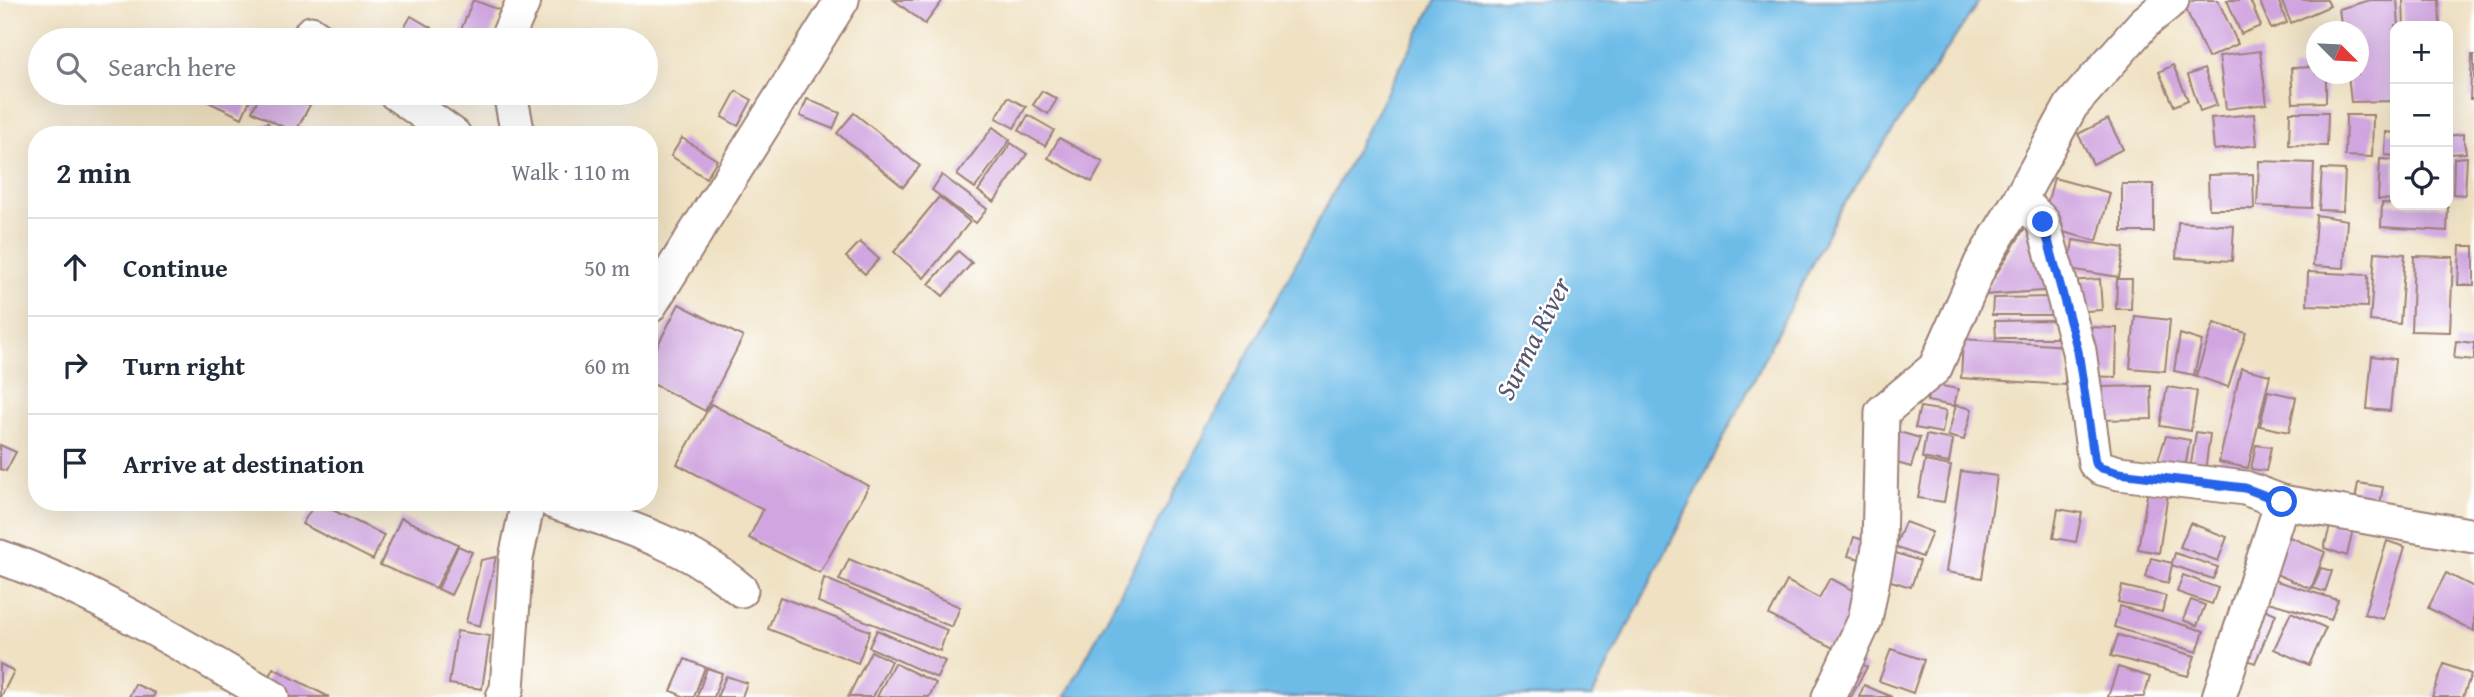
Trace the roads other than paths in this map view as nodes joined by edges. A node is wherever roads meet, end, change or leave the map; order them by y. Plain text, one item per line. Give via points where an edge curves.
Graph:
1 (524, 0) edge
2 (842, 0) edge
3 (2172, 0) edge
4 (511, 28) edge
5 (412, 105) edge
6 (512, 105) edge
7 (441, 126) edge
8 (516, 126) edge
9 (2020, 200) junction
10 (658, 293) edge
11 (2282, 502) junction
12 (526, 511) edge
13 (580, 511) edge
14 (2474, 536) edge
15 (0, 557) edge
16 (741, 590) dead end
17 (272, 697) edge
18 (503, 697) edge
19 (1829, 697) edge
20 (2219, 697) edge

1 - 4 street
2 - 10 street
3 - 9 street via 2144,23 2071,106
5 - 7 street
6 - 8 street
9 - 11 street via 2043,222 2078,351 2095,463 2119,473 2245,488
9 - 19 street via 1981,263 1935,368 1882,412 1879,548 1865,620
11 - 14 street
11 - 20 street
12 - 18 street via 516,558
13 - 16 street via 647,534 720,573
15 - 17 street via 51,576

